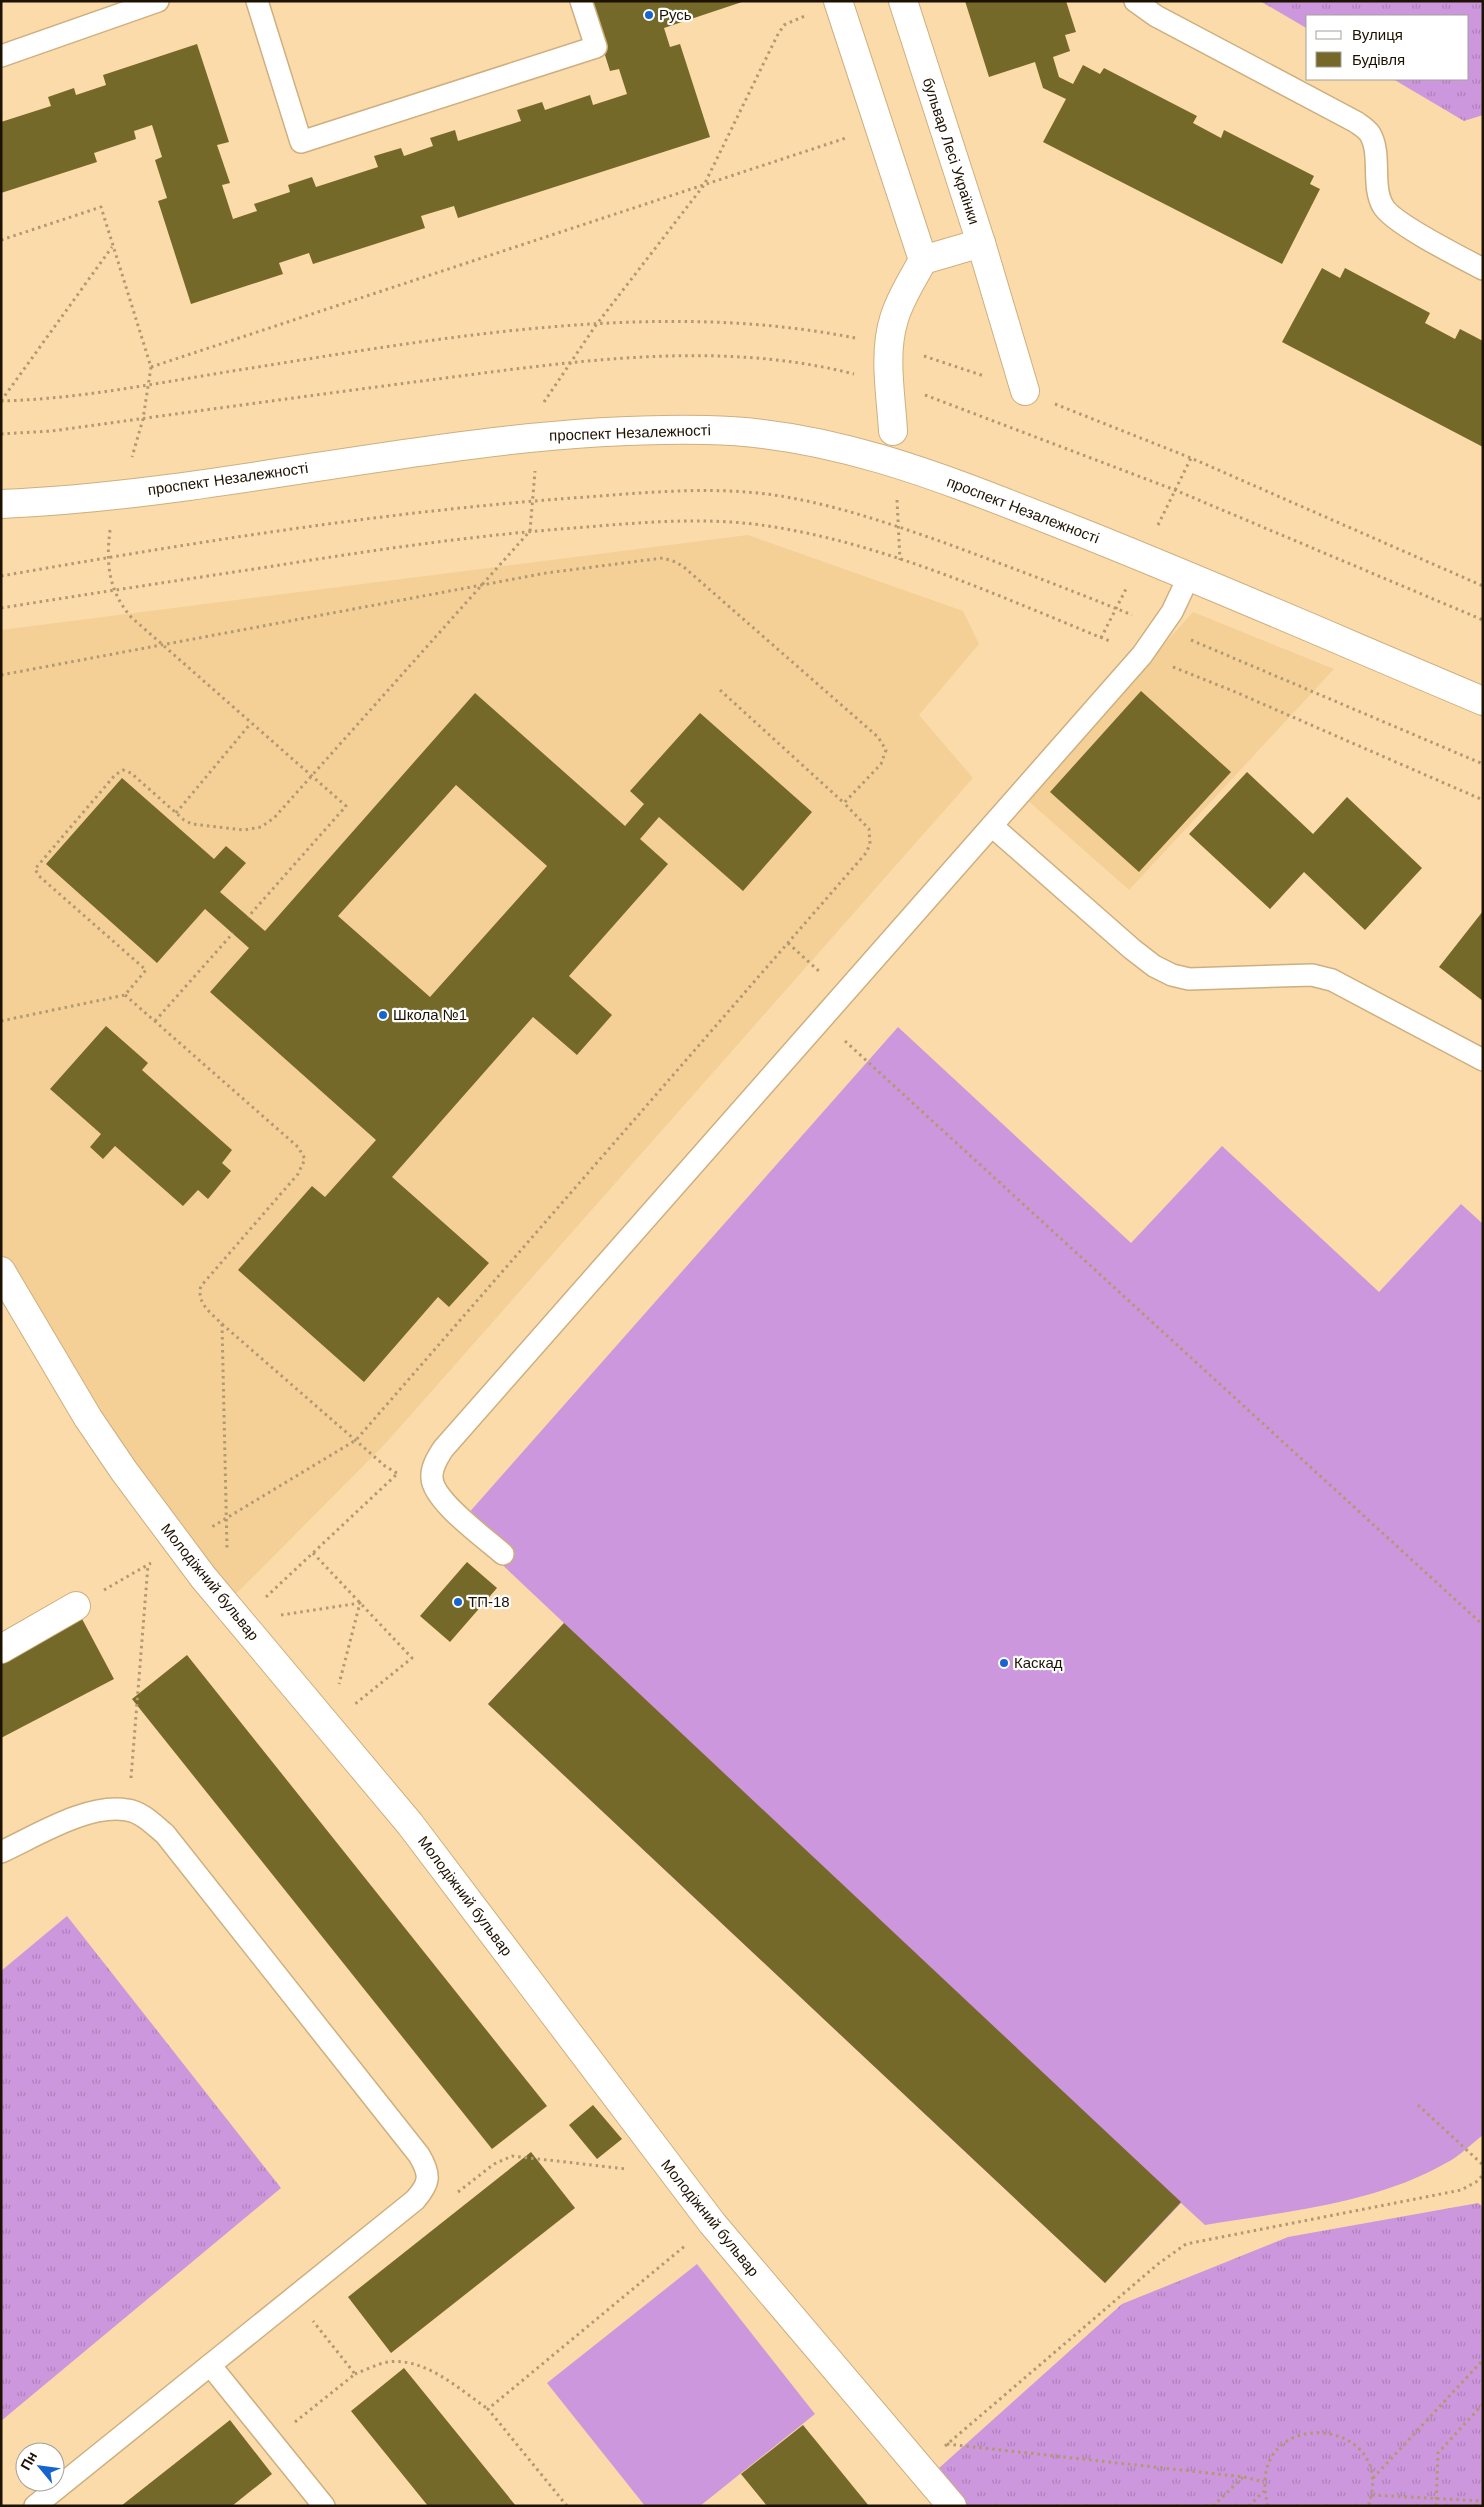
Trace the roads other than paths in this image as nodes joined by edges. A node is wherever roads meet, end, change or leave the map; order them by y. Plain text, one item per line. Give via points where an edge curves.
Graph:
1 (158, 1) edge
2 (257, 1) edge
3 (581, 1) edge
4 (903, 1) edge
5 (1135, 1) edge
6 (839, 3) edge
7 (1, 56) edge
8 (981, 243) junction
9 (923, 260) junction
10 (1483, 269) edge
11 (1025, 391) dead end
12 (893, 431) dead end
13 (1, 504) edge
14 (1189, 576) junction
15 (1483, 701) edge
16 (992, 826) junction
17 (1483, 1060) edge
18 (1, 1271) edge
19 (503, 1554) dead end
20 (76, 1606) road end
21 (1, 1649) edge
22 (1, 1852) edge
23 (210, 2365) junction
24 (35, 2506) edge
25 (324, 2506) edge
26 (952, 2506) edge

1 - 7 lane
2 - 3 lane via 301,142 596,47
4 - 8 street, бульвар Лесі Українки
5 - 10 lane via 1156,16 1356,122 1370,134 1383,206 1424,236
6 - 9 street
8 - 9 street, бульвар Лесі Українки
8 - 11 street
9 - 12 street via 898,308 890,332
13 - 14 street, проспект Незалежності via 120,494 509,439 637,430 710,430 784,436 895,462
14 - 15 street, проспект Незалежності
14 - 16 lane via 1162,628 1142,655
16 - 17 lane via 1154,966 1189,979 1323,977 1359,992
16 - 19 lane via 443,1449 434,1465 432,1478 436,1492
18 - 26 street, Молодіжний бульвар via 88,1418 180,1546 459,1886 712,2223
20 - 21 street
22 - 23 lane via 88,1813 108,1808 128,1810 147,1819 165,1834 426,2168 426,2188 415,2200
23 - 24 lane
23 - 25 lane

